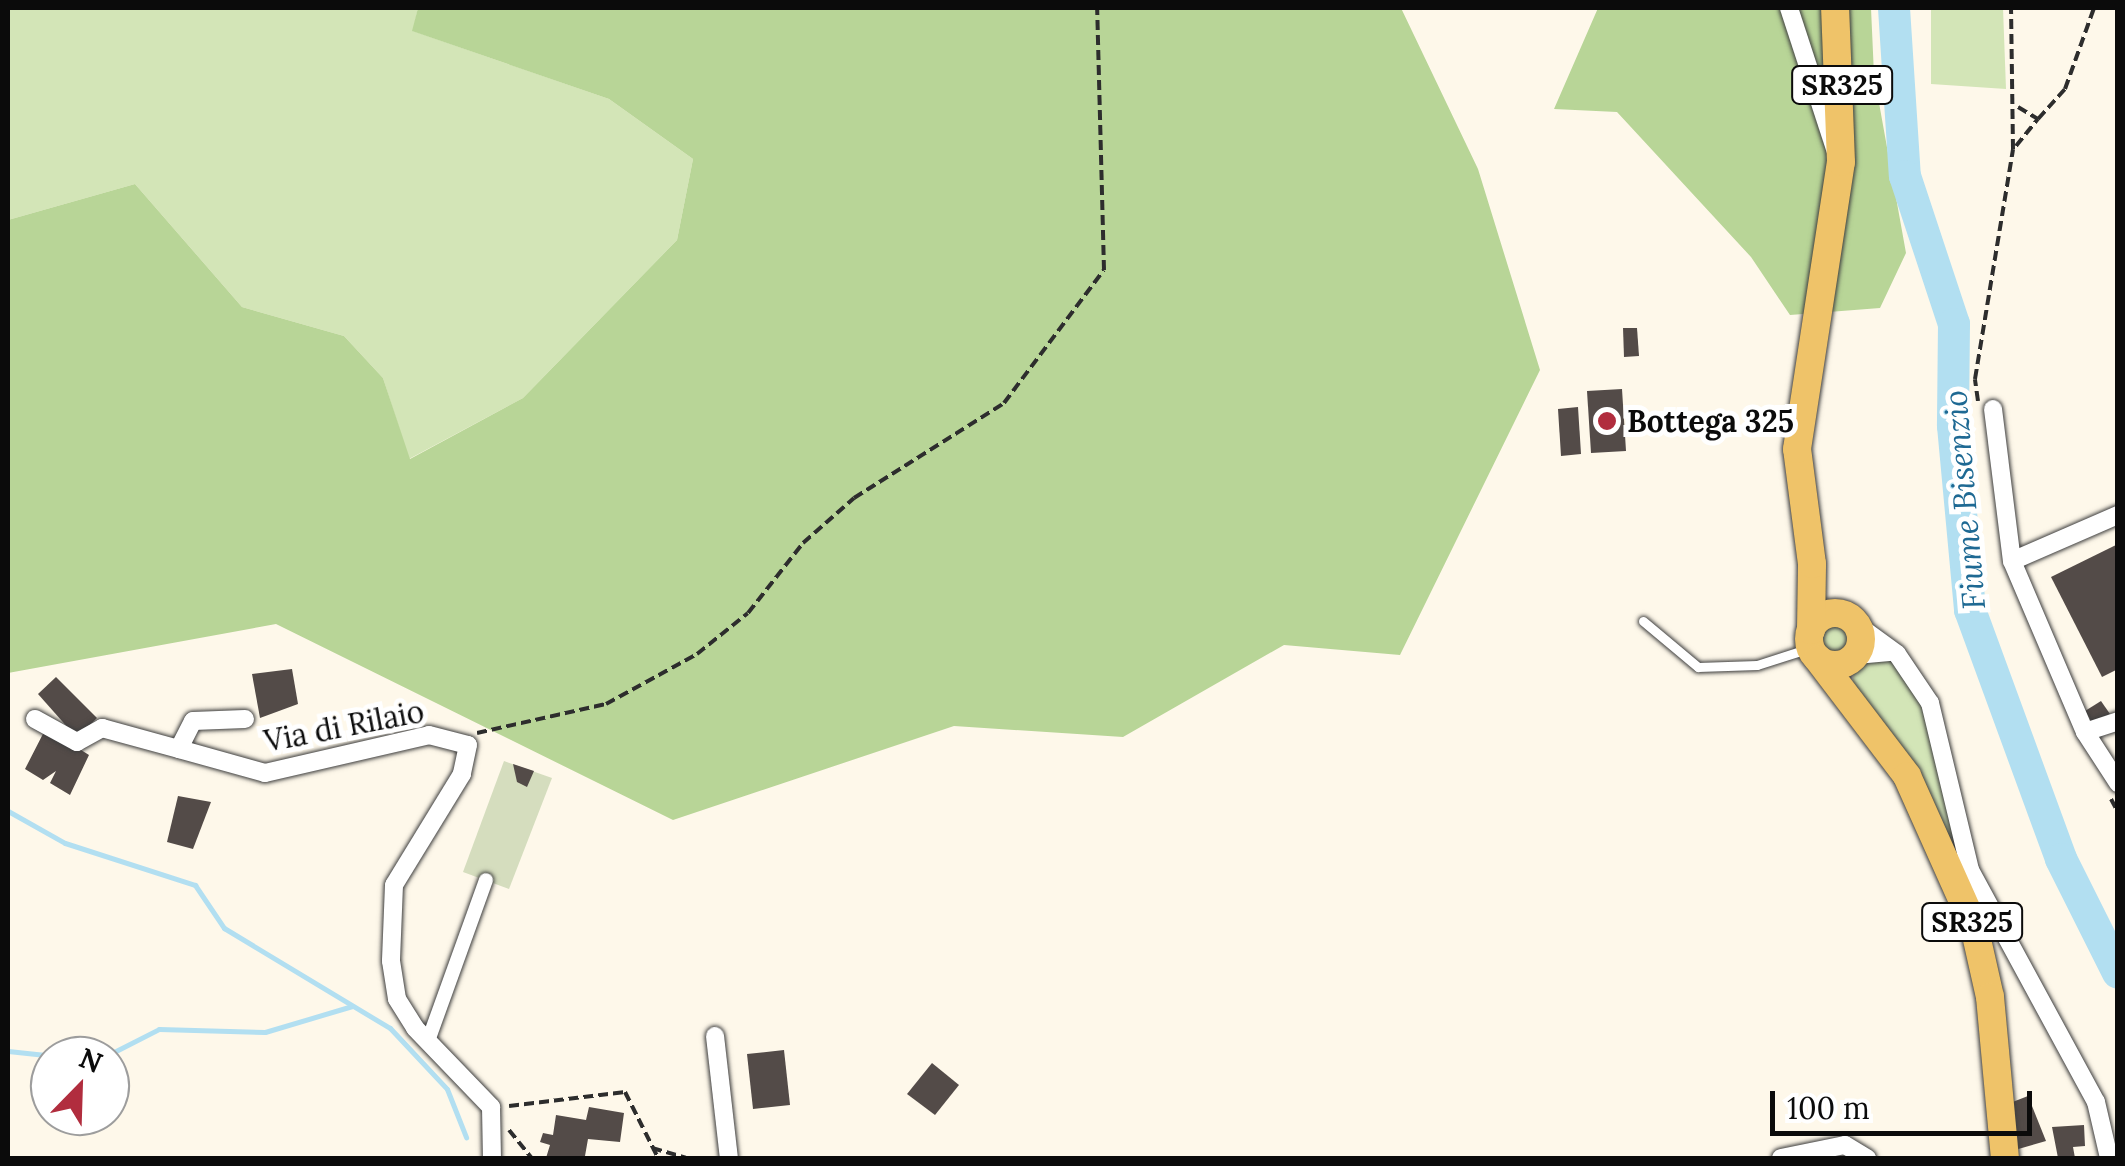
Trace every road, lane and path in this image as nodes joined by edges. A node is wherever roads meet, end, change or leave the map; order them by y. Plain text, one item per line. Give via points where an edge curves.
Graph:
1 (1097, 8) edge
2 (1789, 8) edge
3 (1835, 8) edge
4 (2012, 8) edge
5 (2094, 8) edge
6 (2016, 106) junction
7 (2038, 118) junction
8 (2013, 149) junction
9 (1841, 162) junction
10 (1987, 413) joint
11 (2118, 515) edge
12 (2012, 561) junction
13 (1812, 564) junction
14 (1851, 620) junction
15 (1643, 621) dead end
16 (1813, 646) junction
17 (1897, 654) junction
18 (1854, 657) junction
19 (1862, 710) junction
20 (245, 718) dead end
21 (35, 719) dead end
22 (2118, 720) edge
23 (2085, 732) junction
24 (460, 737) junction
25 (179, 749) junction
26 (2112, 787) edge
27 (2118, 812) edge
28 (486, 880) dead end
29 (714, 1036) dead end
30 (428, 1041) junction
31 (493, 1114) junction
32 (651, 1148) junction
33 (492, 1158) edge
34 (532, 1158) edge
35 (658, 1158) edge
36 (686, 1158) edge
37 (729, 1158) edge
38 (1782, 1158) edge
39 (1867, 1158) edge
40 (2005, 1158) edge
41 (2109, 1158) edge

1 - 24 path via 1104,270 1004,403 854,498 804,543 748,613 697,654 606,704
2 - 9 street
3 - 9 main road, SR325
4 - 6 path
5 - 7 path via 2078,65
6 - 7 path
6 - 8 path
7 - 8 path
8 - 10 path via 1975,379
9 - 13 main road, SR325 via 1797,449
10 - 12 street
11 - 12 street
12 - 23 street
13 - 14 main road, SR325
13 - 16 main road, SR325
14 - 16 main road via 1822,617
14 - 17 street
14 - 18 main road, SR325
15 - 16 lane via 1698,668 1757,665
16 - 18 main road
16 - 19 main road, SR325
17 - 18 street
17 - 41 street via 1930,704 1970,870 2096,1102
18 - 19 main road, SR325
19 - 40 main road, SR325 via 1907,776 1974,926 1990,997
20 - 25 street, Via di Rilaio via 194,721
21 - 25 street, Via di Rilaio via 77,742 102,728
22 - 23 street
23 - 26 street
24 - 25 street, Via di Rilaio via 429,734 265,772
24 - 30 street, Via di Rilaio via 468,745 462,774 408,854 390,904 397,999
26 - 27 path
28 - 30 street
29 - 37 street
30 - 31 street, Via di Rilaio via 464,1070
31 - 32 path via 619,1090 635,1099
31 - 33 street
31 - 34 path
32 - 35 path
32 - 36 path
38 - 39 street via 1845,1145

